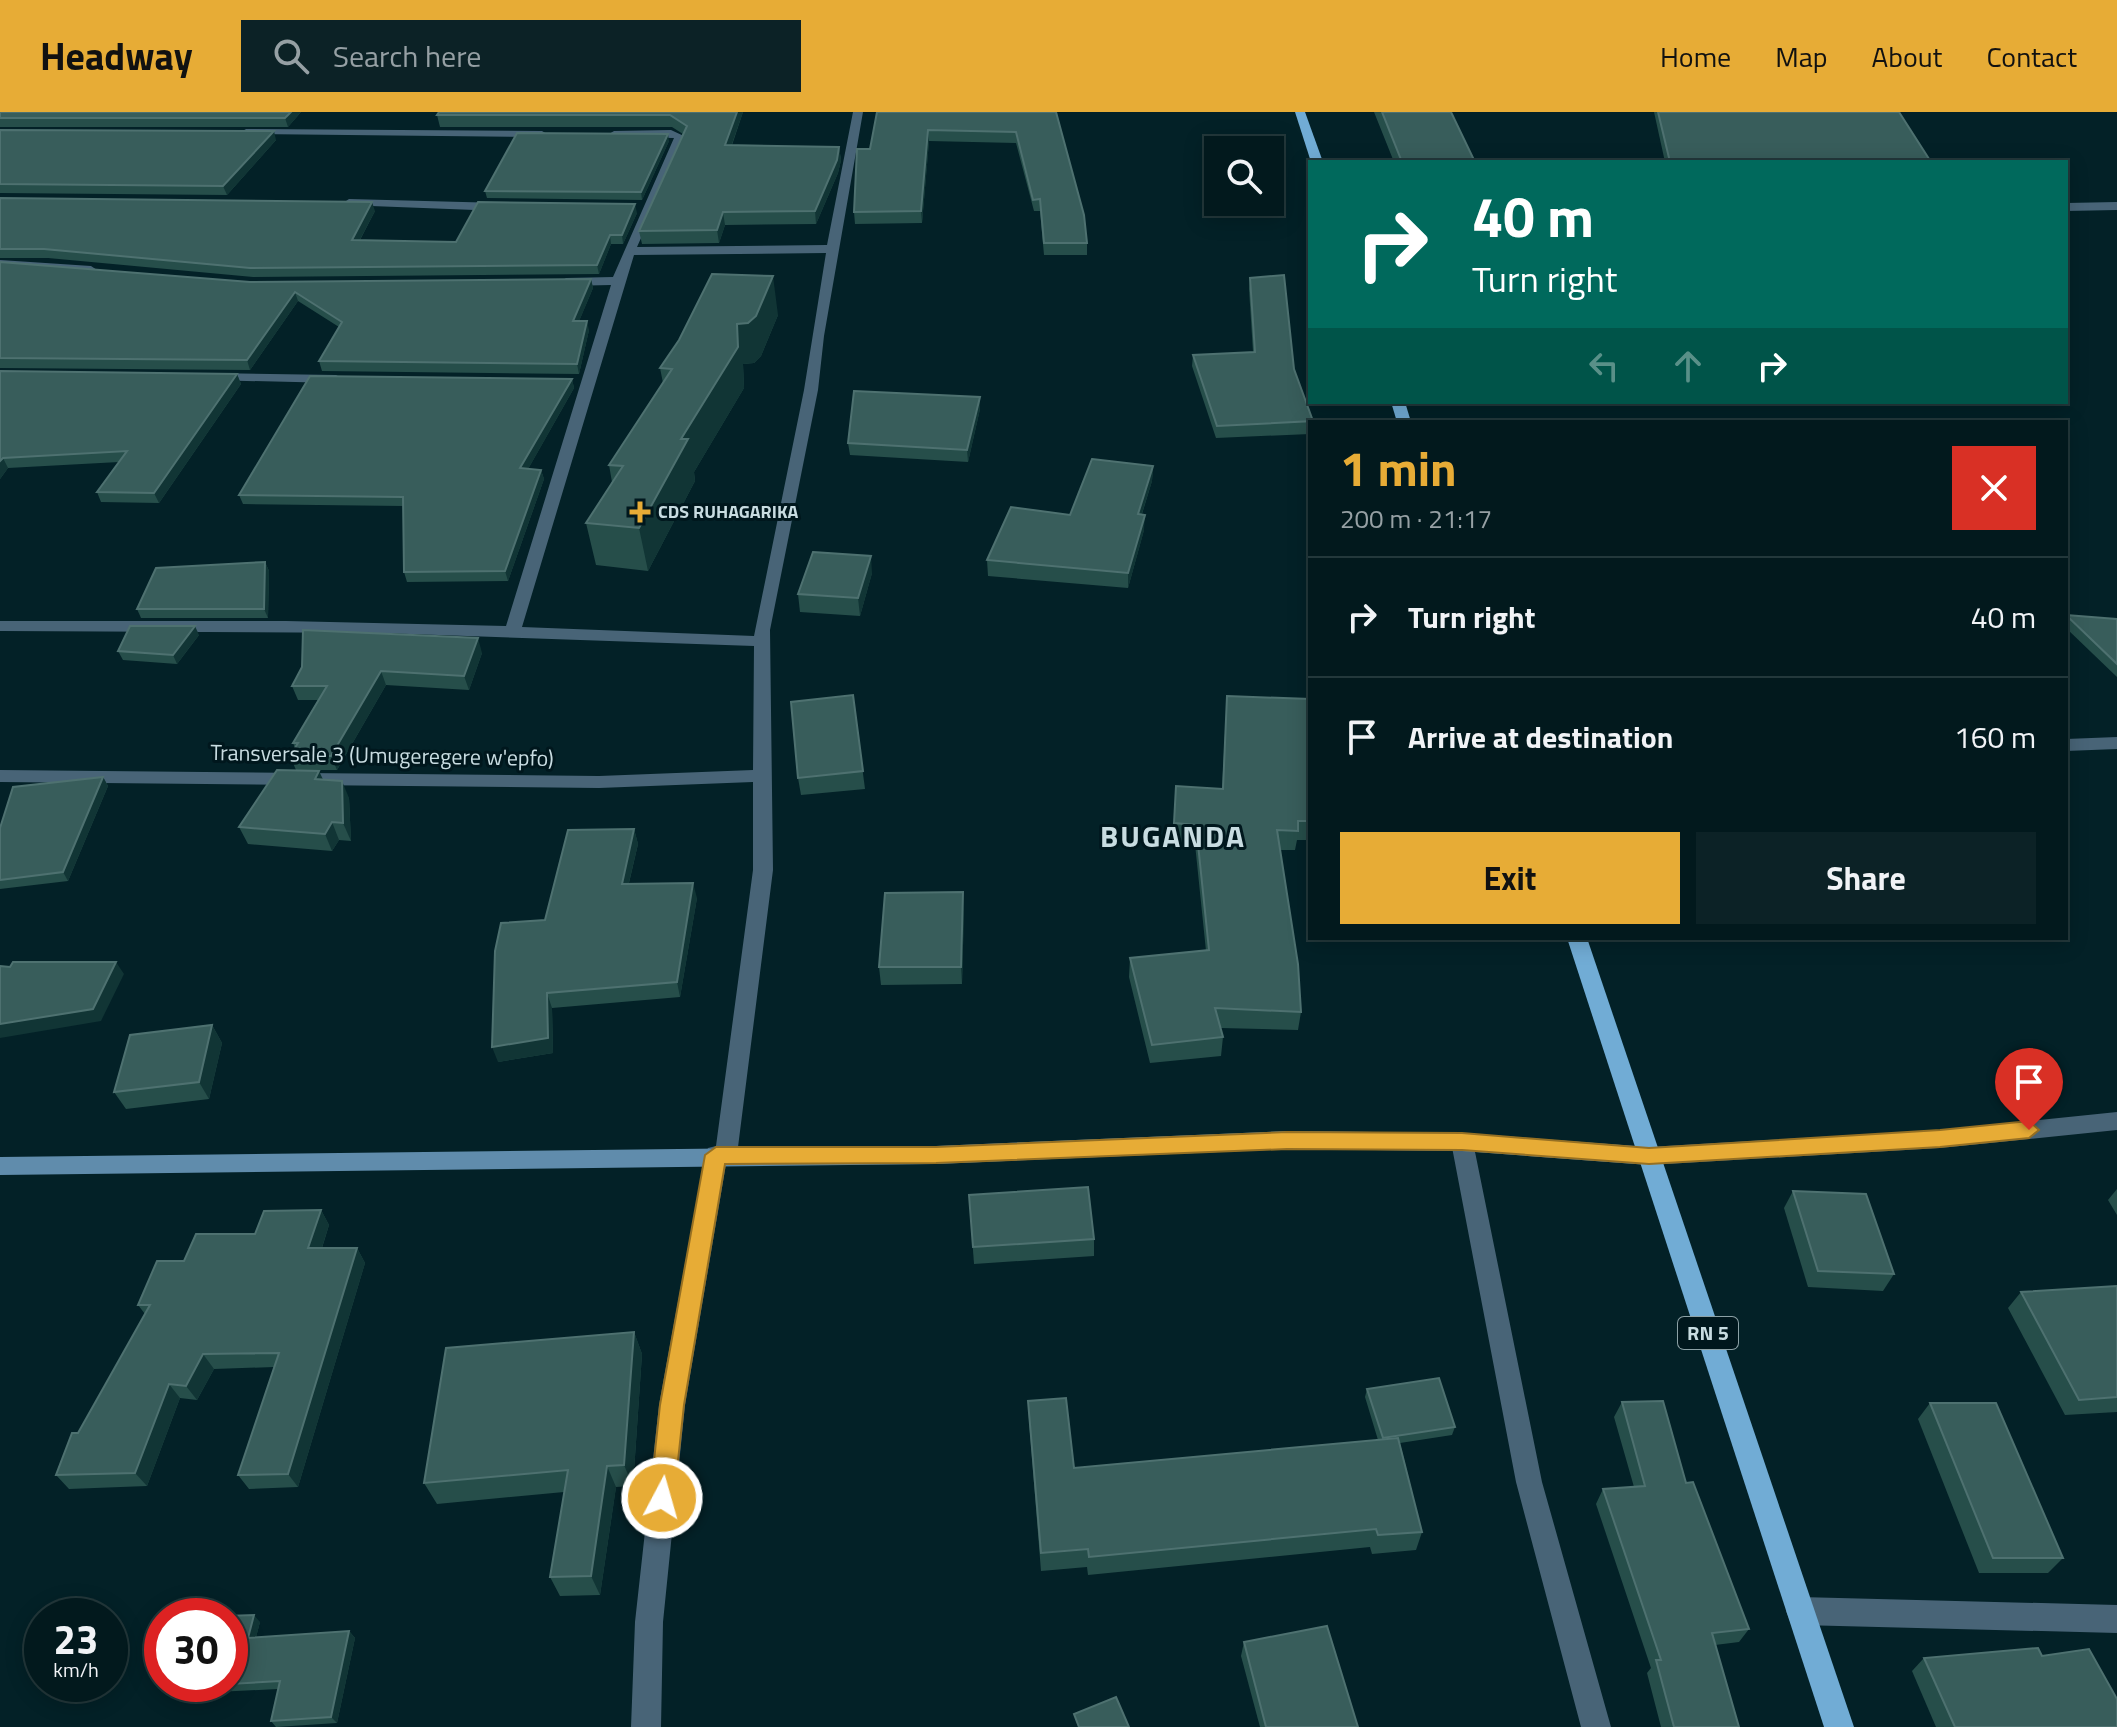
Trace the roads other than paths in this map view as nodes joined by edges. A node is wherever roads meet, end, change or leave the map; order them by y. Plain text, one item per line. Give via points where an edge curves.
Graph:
1 (858, 112) edge
2 (1300, 112) edge
3 (228, 132) edge
4 (560, 134) edge
5 (605, 134) edge
6 (1316, 160) edge
7 (340, 202) edge
8 (2117, 206) edge
9 (633, 207) edge
10 (649, 207) junction
11 (2068, 207) edge
12 (522, 208) edge
13 (833, 249) junction
14 (629, 251) junction
15 (0, 264) edge
16 (110, 272) edge
17 (618, 281) junction
18 (558, 282) edge
19 (193, 377) edge
20 (352, 379) edge
21 (573, 381) edge
22 (588, 381) junction
23 (0, 626) edge
24 (513, 630) junction
25 (762, 641) junction
26 (2117, 743) edge
27 (2068, 745) edge
28 (0, 776) edge
29 (763, 776) junction
30 (1578, 940) edge
31 (2117, 1121) edge
32 (1462, 1142) junction
33 (721, 1155) junction
34 (1649, 1156) junction
35 (0, 1166) edge
36 (1800, 1611) junction
37 (2117, 1619) edge
38 (646, 1727) edge
39 (1596, 1727) edge
40 (1839, 1727) edge

1 - 13 street
2 - 6 main road
3 - 4 street
5 - 10 street via 680,137
7 - 12 street
8 - 11 street
9 - 10 street
10 - 14 street
13 - 14 street
13 - 25 street
14 - 17 street
15 - 16 street
17 - 18 street
17 - 22 street
19 - 20 street
21 - 22 street
22 - 24 street
23 - 24 street
24 - 25 street
25 - 29 street
26 - 27 street
28 - 29 street, Transversale 3 (Umugeregere w'epfo) via 599,782
29 - 33 street via 763,870
30 - 34 main road, RN 5
31 - 34 street via 1940,1139
32 - 33 street via 1287,1140 936,1155
32 - 34 street
32 - 39 street via 1529,1482
33 - 35 street
33 - 38 street via 672,1405 649,1622
34 - 36 main road, RN 5
36 - 37 street
36 - 40 main road, RN 5

